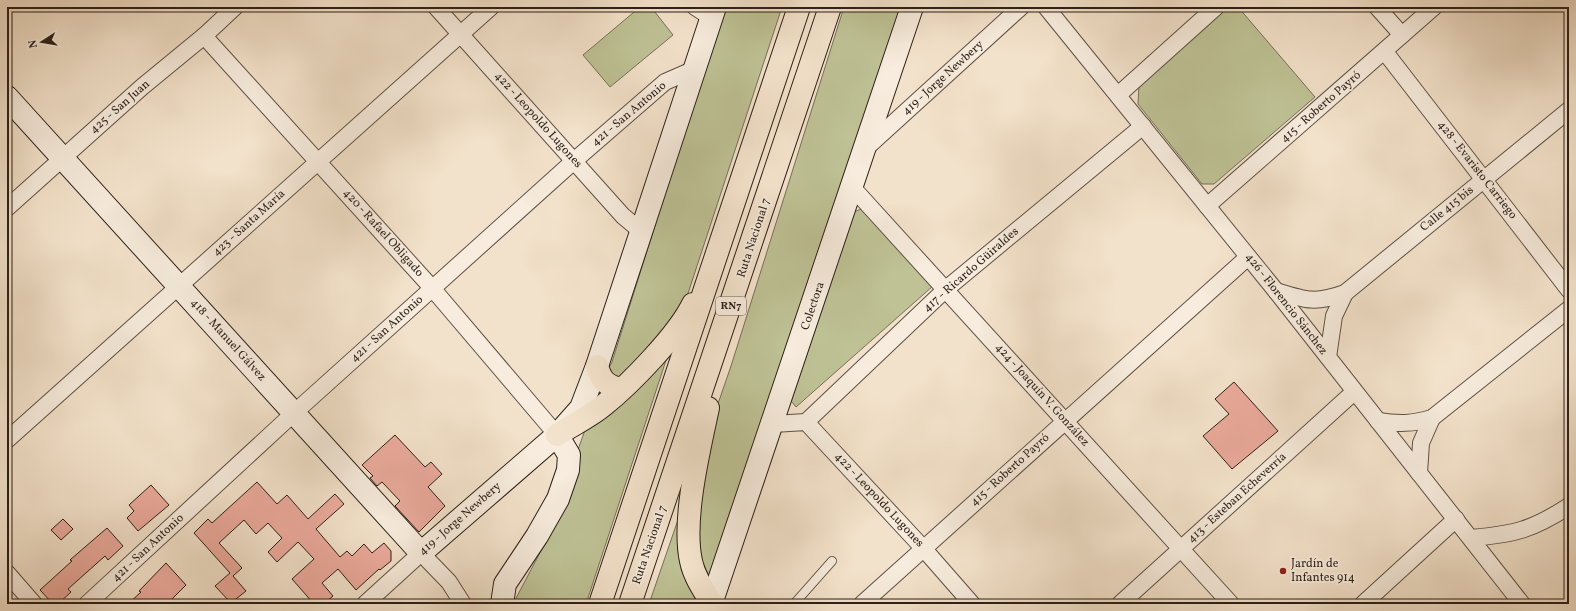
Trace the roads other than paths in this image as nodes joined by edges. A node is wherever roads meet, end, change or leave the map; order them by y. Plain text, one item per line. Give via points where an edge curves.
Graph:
1 (235, 7) edge
2 (436, 7) edge
3 (491, 7) edge
4 (799, 7) edge
5 (830, 7) edge
6 (912, 7) edge
7 (1021, 7) edge
8 (1046, 7) edge
9 (1216, 7) edge
10 (1377, 7) edge
11 (1434, 7) edge
12 (707, 11) edge
13 (461, 34) junction
14 (1402, 35) junction
15 (204, 36) junction
16 (1385, 52) junction
17 (697, 68) junction
18 (1118, 95) junction
19 (7, 97) edge
20 (1569, 110) edge
21 (1143, 126) junction
22 (866, 148) junction
23 (62, 158) junction
24 (575, 160) junction
25 (318, 161) junction
26 (1484, 179) junction
27 (852, 187) junction
28 (1208, 206) junction
29 (7, 208) edge
30 (641, 231) junction
31 (1248, 257) junction
32 (715, 262) junction
33 (179, 286) junction
34 (432, 288) junction
35 (946, 289) junction
36 (1569, 290) edge
37 (1276, 291) junction
38 (1345, 293) junction
39 (1569, 309) edge
40 (728, 314) junction
41 (1328, 357) junction
42 (597, 366) junction
43 (621, 389) junction
44 (1354, 392) junction
45 (294, 413) junction
46 (1432, 418) junction
47 (1064, 420) junction
48 (1378, 421) junction
49 (806, 422) junction
50 (773, 424) junction
51 (557, 435) junction
52 (7, 440) edge
53 (1419, 473) junction
54 (1569, 506) edge
55 (1456, 519) junction
56 (1472, 538) junction
57 (923, 548) junction
58 (1181, 549) junction
59 (421, 553) junction
60 (832, 561) dead end
61 (7, 573) edge
62 (712, 603) edge
63 (34, 604) edge
64 (87, 604) edge
65 (366, 604) edge
66 (463, 604) edge
67 (502, 604) edge
68 (600, 604) edge
69 (630, 604) edge
70 (794, 604) edge
71 (862, 604) edge
72 (972, 604) edge
73 (1120, 604) edge
74 (1231, 604) edge
75 (1363, 604) edge
76 (1522, 604) edge

1 - 15 street, 425 - San Juan
2 - 13 street, 422 - Leopoldo Lugones
3 - 13 street, 423 - Santa María
4 - 32 highway, RN7
5 - 40 highway, Ruta Nacional 7 / RN7
6 - 22 street, Colectora
7 - 22 street, 419 - Jorge Newbery
8 - 18 street, 426 - Florencio Sánchez
9 - 18 street
10 - 14 street
11 - 14 street, 415 - Roberto Payró
12 - 17 street
13 - 24 street, 422 - Leopoldo Lugones
13 - 25 street, 423 - Santa María
14 - 16 street, 415 - Roberto Payró
15 - 23 street, 425 - San Juan
15 - 25 street, 420 - Rafael Obligado
16 - 26 street, 428 - Evaristo Carriego
16 - 28 street, 415 - Roberto Payró
17 - 24 street, 421 - San Antonio via 665,82
17 - 30 street
18 - 21 street, 426 - Florencio Sánchez
19 - 23 street, 418 - Manuel Gálvez
20 - 26 street, Calle 415 bis
21 - 28 street, 426 - Florencio Sánchez
21 - 35 street, 417 - Ricardo Güiraldes
22 - 27 street, Colectora
23 - 29 street, 425 - San Juan
23 - 33 street, 418 - Manuel Gálvez
24 - 30 street, 422 - Leopoldo Lugones via 623,216
24 - 34 street, 421 - San Antonio
25 - 33 street, 423 - Santa María
25 - 34 street, 420 - Rafael Obligado
26 - 36 street, 428 - Evaristo Carriego
26 - 38 street, Calle 415 bis
27 - 35 street, 424 - Joaquín V. González
27 - 50 street, Colectora
28 - 31 street, 426 - Florencio Sánchez
30 - 42 street
31 - 37 street, 426 - Florencio Sánchez
31 - 47 street, 415 - Roberto Payró
32 - 43 highway via 691,308 674,332
32 - 68 highway, RN7
33 - 45 street, 418 - Manuel Gálvez
33 - 52 street, 423 - Santa María
34 - 45 street, 421 - San Antonio
34 - 51 street, 420 - Rafael Obligado
35 - 47 street, 424 - Joaquín V. González
35 - 49 street, 417 - Ricardo Güiraldes
37 - 38 street, Calle 415 bis via 1311,300 1326,300
37 - 41 street, 426 - Florencio Sánchez
38 - 41 street, Calle 415 bis via 1334,316
39 - 46 street
40 - 62 highway via 707,411 688,521 691,561 696,578
40 - 69 highway, Ruta Nacional 7 / RN7
41 - 44 street, 426 - Florencio Sánchez
42 - 43 highway via 600,376 610,387
42 - 51 street via 581,408
43 - 51 highway via 603,406
44 - 48 street, 426 - Florencio Sánchez
44 - 58 street, 413 - Esteban Echeverría
45 - 59 street, 418 - Manuel Gálvez
45 - 64 street, 421 - San Antonio
46 - 48 street via 1401,425
46 - 53 street via 1421,443
47 - 57 street, 415 - Roberto Payró
47 - 58 street, 424 - Joaquín V. González
48 - 53 street, 426 - Florencio Sánchez
49 - 50 street
49 - 57 street, 422 - Leopoldo Lugones
50 - 62 street, Colectora
51 - 59 street, 419 - Jorge Newbery
51 - 67 street via 569,455 568,470 558,498 537,536 505,584
53 - 55 street, 426 - Florencio Sánchez
54 - 56 street via 1541,524 1518,532
55 - 56 street, 426 - Florencio Sánchez
55 - 75 street
56 - 76 street, 426 - Florencio Sánchez
57 - 71 street, 415 - Roberto Payró
57 - 72 street, 422 - Leopoldo Lugones
58 - 73 street, 413 - Esteban Echeverría
58 - 74 street, 424 - Joaquín V. González
59 - 65 street, 419 - Jorge Newbery
59 - 66 street, 418 - Manuel Gálvez via 449,582
60 - 70 lane
61 - 63 street

